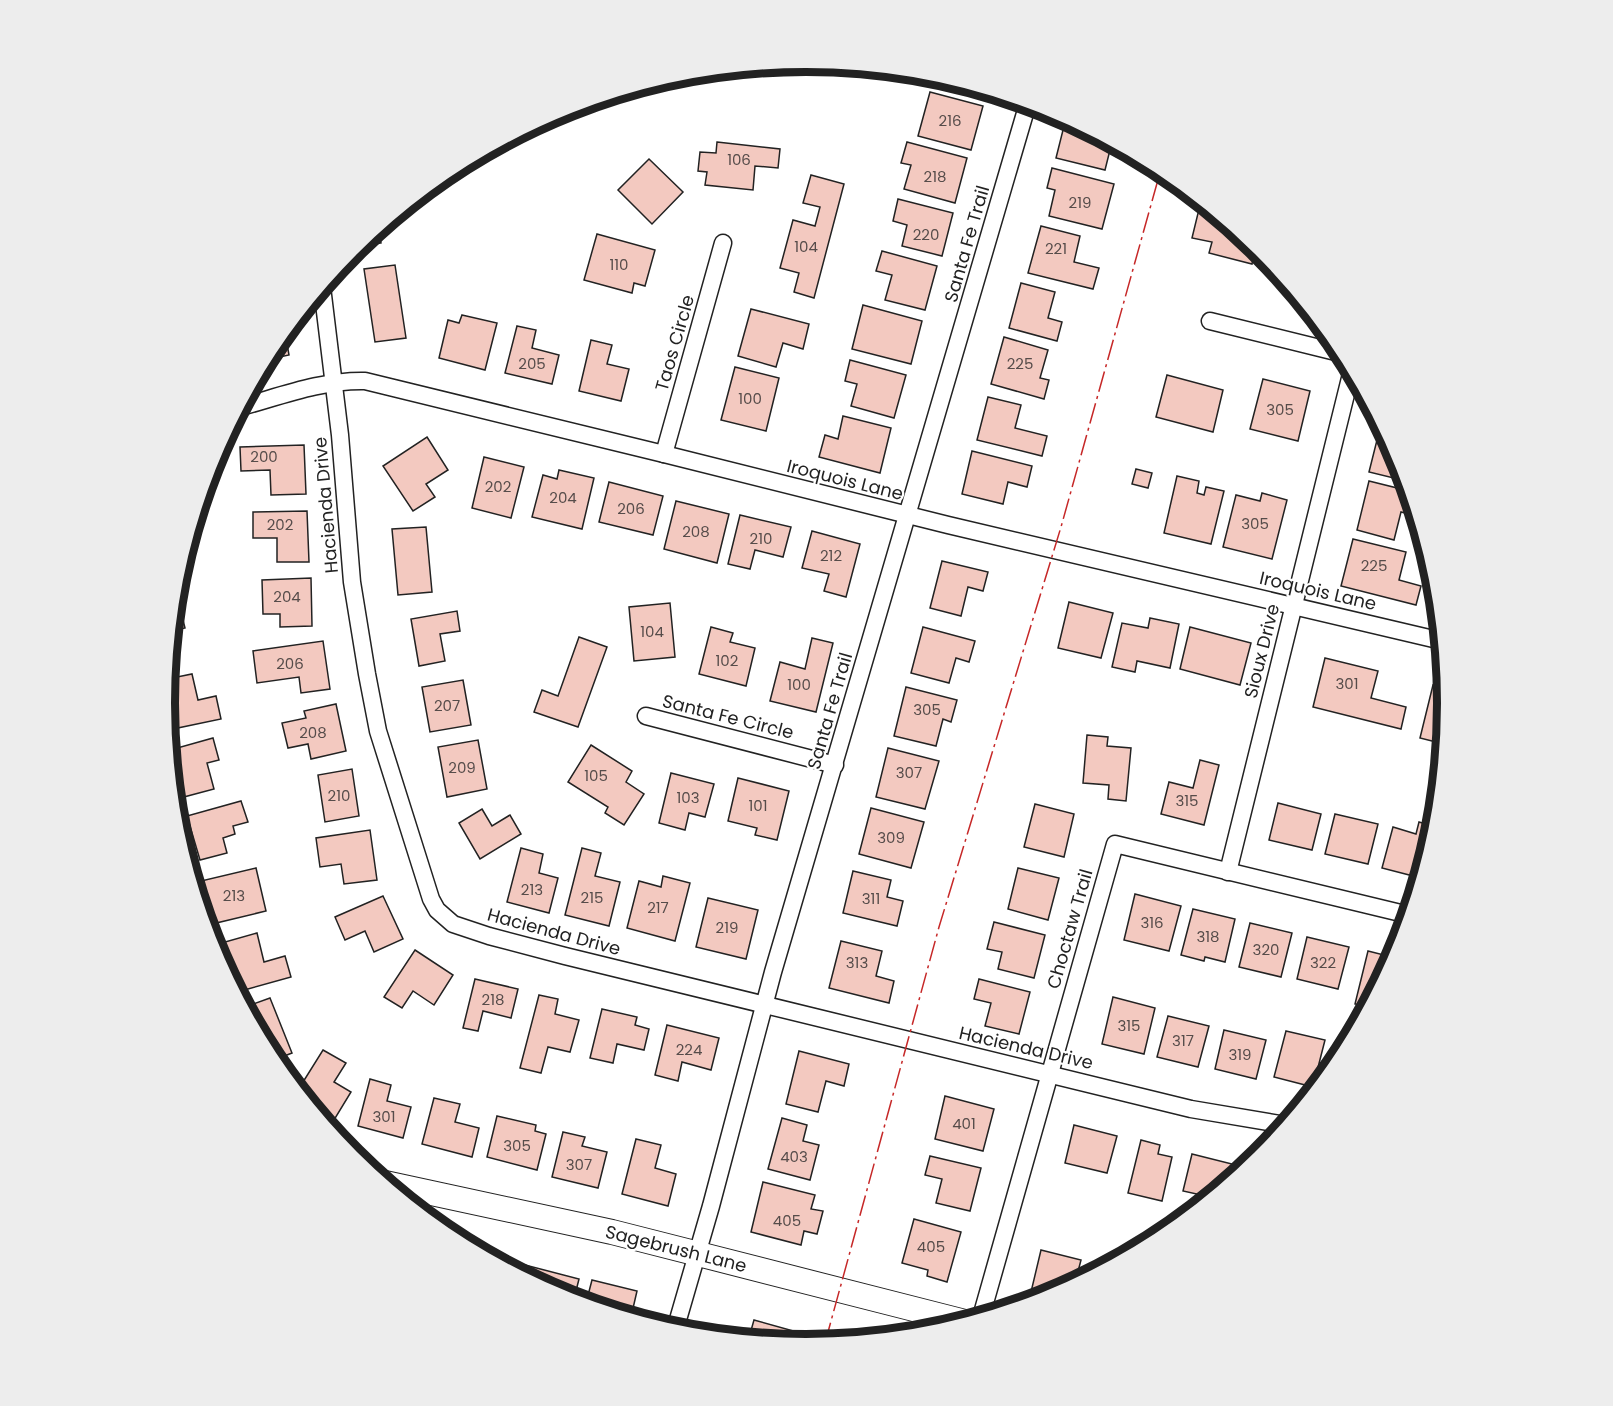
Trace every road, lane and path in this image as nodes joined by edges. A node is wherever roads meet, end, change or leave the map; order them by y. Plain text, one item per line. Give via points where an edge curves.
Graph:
1 (1026, 111) edge
2 (723, 243) dead end
3 (323, 298) edge
4 (1210, 321) dead end
5 (1330, 351) edge
6 (1349, 382) edge
7 (334, 383) junction
8 (251, 404) edge
9 (664, 454) junction
10 (908, 515) junction
11 (1293, 605) junction
12 (1434, 639) edge
13 (646, 716) dead end
14 (835, 765) junction
15 (1228, 872) junction
16 (1401, 913) edge
17 (765, 1005) junction
18 (1050, 1074) junction
19 (1277, 1123) edge
20 (401, 1187) edge
21 (696, 1255) junction
22 (984, 1308) edge
23 (947, 1318) edge
24 (678, 1321) edge

1 - 10 street, Santa Fe Trail
2 - 9 street, Taos Circle
3 - 7 street, Hacienda Drive
4 - 5 street
6 - 11 street, Sioux Drive
7 - 8 street, Iroquois Lane
7 - 9 street, Iroquois Lane via 364,381
7 - 17 street, Hacienda Drive via 352,582 376,720 437,910 453,924 489,936
9 - 10 street, Iroquois Lane
10 - 11 street, Iroquois Lane
10 - 14 street, Santa Fe Trail
11 - 12 street, Iroquois Lane
11 - 15 street, Sioux Drive
13 - 14 street, Santa Fe Circle
14 - 17 street, Santa Fe Trail
15 - 16 street, Choctaw Trail
15 - 18 street, Choctaw Trail via 1115,844
17 - 18 street, Hacienda Drive
17 - 21 street, Santa Fe Trail
18 - 19 street, Hacienda Drive via 1191,1109
18 - 22 street, Choctaw Trail
20 - 21 street, Sagebrush Lane via 612,1232
21 - 23 street, Sagebrush Lane
21 - 24 street, Santa Fe Trail

